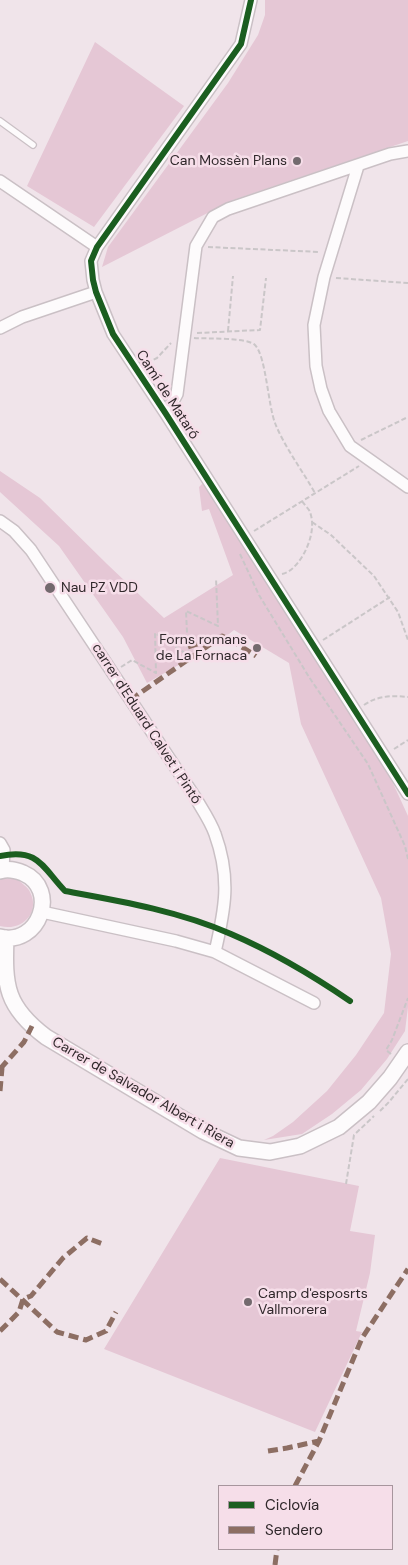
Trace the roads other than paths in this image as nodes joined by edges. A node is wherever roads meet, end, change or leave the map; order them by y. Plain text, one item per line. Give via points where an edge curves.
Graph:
1 (251, 0) edge
2 (0, 121) edge
3 (33, 144) dead end
4 (408, 151) edge
5 (358, 166) junction
6 (0, 181) edge
7 (96, 248) junction
8 (96, 292) junction
9 (0, 328) edge
10 (166, 414) junction
11 (408, 487) edge
12 (0, 521) edge
13 (408, 794) edge
14 (0, 844) edge
15 (2, 870) edge
16 (42, 912) junction
17 (3, 938) edge
18 (215, 952) junction
19 (314, 1003) dead end
20 (406, 1056) edge

1 - 7 street, Camí de Mataró via 240,44
2 - 3 lane
4 - 5 street
5 - 10 street via 228,209 213,217 196,246 177,394
5 - 11 street via 324,278 314,325 316,366 328,411 350,446
6 - 7 street
7 - 8 street, Camí de Mataró via 91,261
8 - 9 street via 22,317
8 - 10 street, Camí de Mataró via 113,334
10 - 13 street, Camí de Mataró
12 - 18 street, carrer d'Eduard Calvet i Pintó via 31,550 195,797 215,834 225,870 226,901
14 - 15 street via 4,850
15 - 16 street via 16,870 34,881 43,903
16 - 17 street via 29,932
16 - 18 street via 176,940
17 - 20 street, Carrer de Salvador Albert i Riera via 8,987 22,1016 32,1026 203,1131 239,1148 270,1152 300,1146 339,1127 369,1102
18 - 19 street

